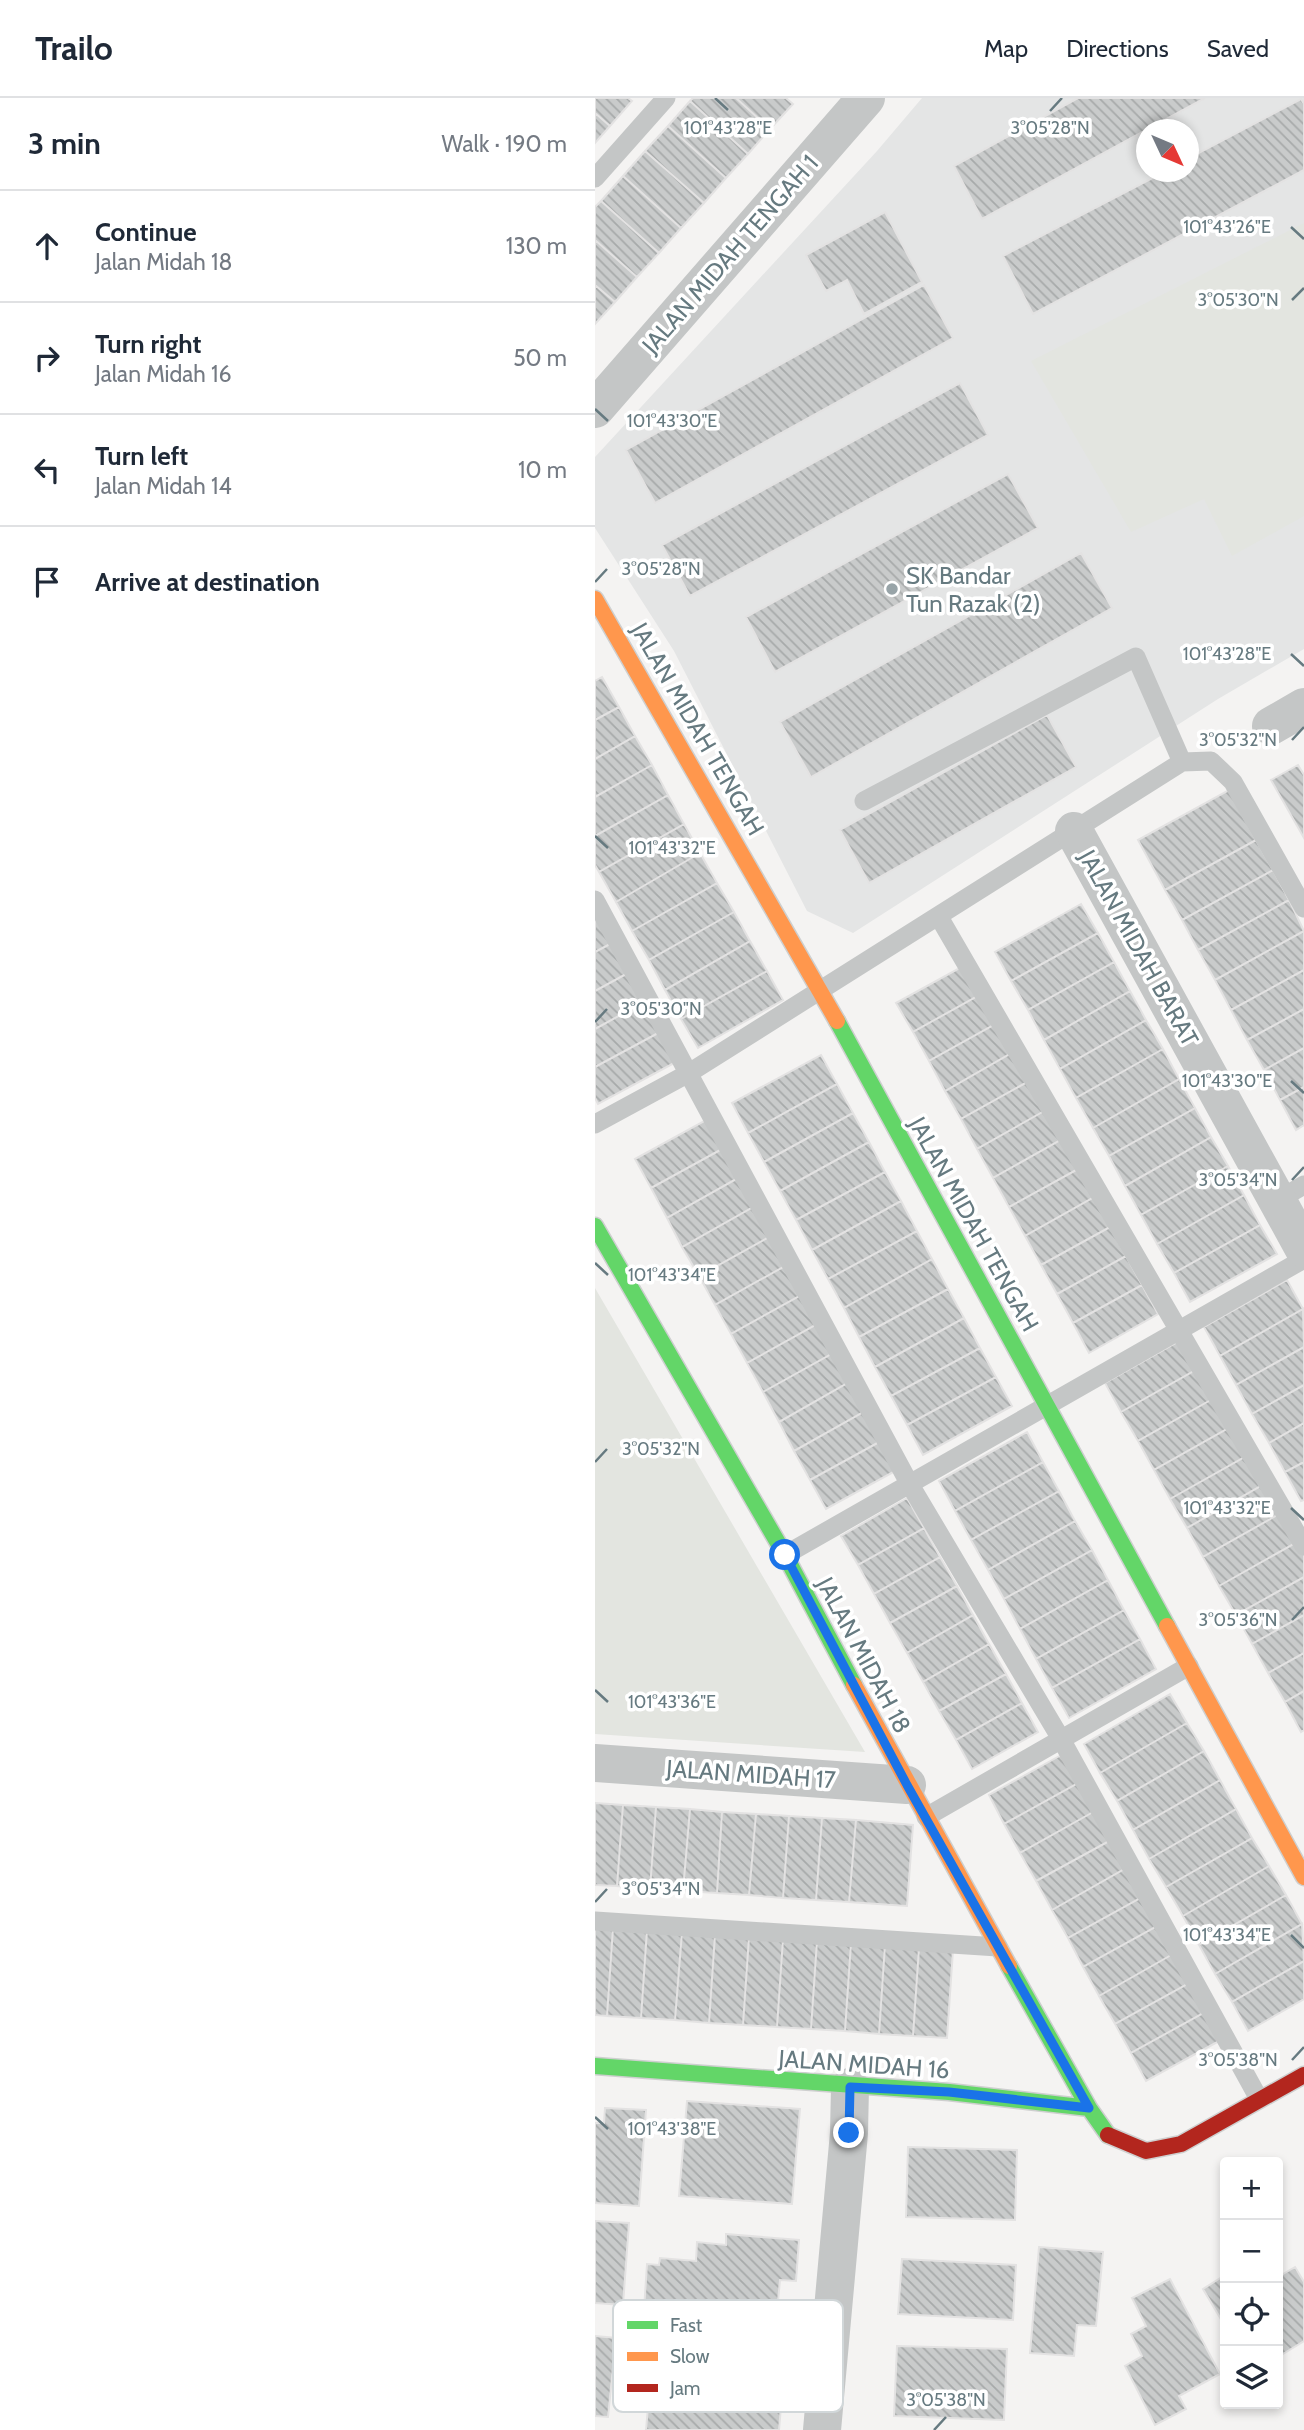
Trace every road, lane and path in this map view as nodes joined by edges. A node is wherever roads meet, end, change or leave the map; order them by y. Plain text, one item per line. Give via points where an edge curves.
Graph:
1 (666, 98) edge
2 (854, 102) edge
3 (595, 178) edge
4 (595, 410) edge
5 (595, 598) edge
6 (602, 622) edge
7 (1304, 707) edge
8 (1271, 726) dead end
9 (1182, 762) junction
10 (864, 801) dead end
11 (1074, 831) junction
12 (595, 900) edge
13 (1304, 908) edge
14 (939, 917) junction
15 (820, 989) junction
16 (689, 1073) junction
17 (595, 1124) edge
18 (1291, 1192) edge
19 (595, 1226) edge
20 (1304, 1249) edge
21 (1304, 1259) edge
22 (1180, 1329) junction
23 (1046, 1404) junction
24 (909, 1483) junction
25 (1304, 1546) edge
26 (785, 1555) junction
27 (1189, 1666) junction
28 (1061, 1739) junction
29 (595, 1763) edge
30 (917, 1801) junction
31 (1297, 1848) edge
32 (1304, 1877) edge
33 (595, 1920) edge
34 (998, 1947) junction
35 (595, 2066) edge
36 (1304, 2075) edge
37 (850, 2087) junction
38 (1259, 2099) junction
39 (1089, 2108) junction
40 (834, 2300) edge
41 (824, 2412) edge
42 (822, 2430) edge

1 - 3 lane
2 - 4 street, JALAN MIDAH TENGAH 1
5 - 6 street, JALAN MIDAH TENGAH
6 - 15 street, JALAN MIDAH TENGAH
7 - 8 street
9 - 10 lane via 1136,657
9 - 11 lane
9 - 13 lane via 1211,761 1233,782
11 - 14 lane
11 - 18 street, JALAN MIDAH BARAT
12 - 16 lane
14 - 15 lane
14 - 22 lane
15 - 16 lane
15 - 23 street, JALAN MIDAH TENGAH
16 - 17 lane
16 - 24 lane
18 - 20 street, JALAN MIDAH BARAT
19 - 26 street, JALAN MIDAH 18
21 - 22 lane
22 - 23 lane
22 - 25 lane
23 - 24 lane
23 - 27 street, JALAN MIDAH TENGAH
24 - 26 lane
24 - 28 lane
26 - 30 street, JALAN MIDAH 18
27 - 28 lane
27 - 31 street, JALAN MIDAH TENGAH
28 - 30 lane
28 - 38 lane
29 - 30 street, JALAN MIDAH 17
30 - 34 street, JALAN MIDAH 18
31 - 32 street, JALAN MIDAH TENGAH
33 - 34 lane
34 - 39 street, JALAN MIDAH 18
35 - 37 street, JALAN MIDAH 16
36 - 38 street
37 - 39 street, JALAN MIDAH 16 via 949,2092
37 - 40 street
38 - 39 street via 1181,2144 1146,2151 1108,2135
41 - 42 street

